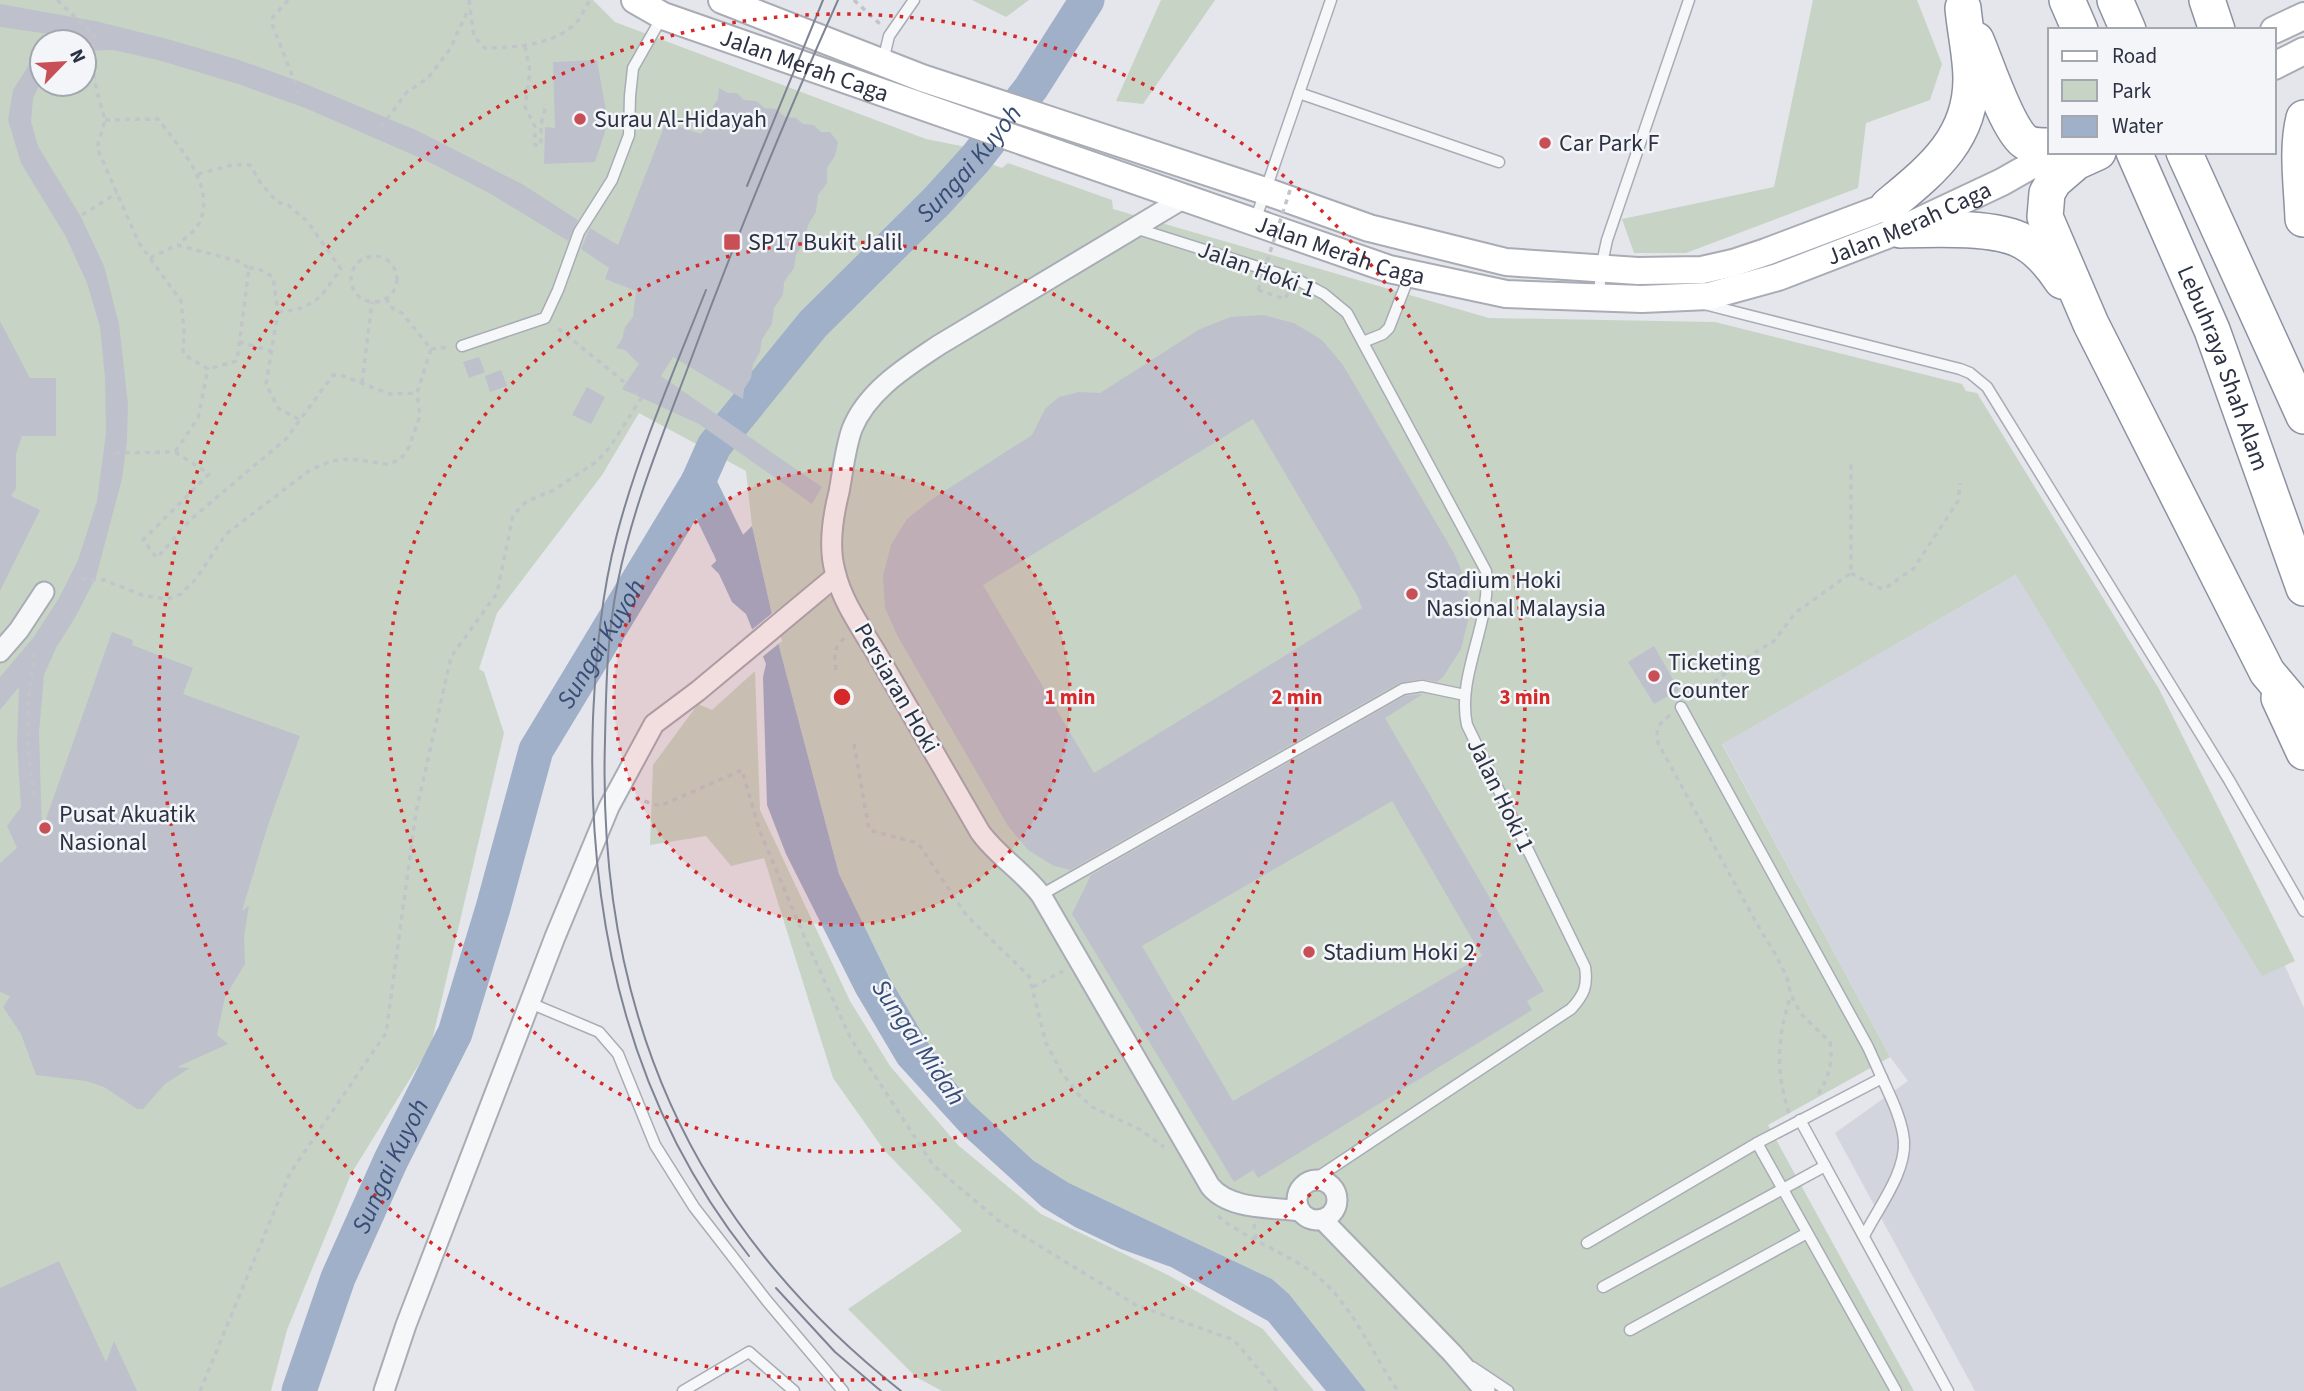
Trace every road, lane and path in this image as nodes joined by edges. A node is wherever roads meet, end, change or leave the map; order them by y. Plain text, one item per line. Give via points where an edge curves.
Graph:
1 (57, 0) edge
2 (288, 0) edge
3 (469, 0) edge
4 (590, 0) edge
5 (635, 0) edge
6 (722, 0) edge
7 (855, 0) edge
8 (914, 0) edge
9 (1331, 0) edge
10 (1689, 0) edge
11 (2067, 0) edge
12 (2115, 0) edge
13 (1962, 4) edge
14 (470, 6) junction
15 (663, 16) junction
16 (2304, 16) edge
17 (2079, 28) edge
18 (2127, 28) edge
19 (2276, 29) edge
20 (889, 36) junction
21 (525, 46) junction
22 (2304, 51) edge
23 (882, 62) junction
24 (2276, 65) edge
25 (299, 93) dead end
26 (1299, 93) junction
27 (546, 105) dead end
28 (2304, 118) edge
29 (106, 120) junction
30 (381, 127) dead end
31 (2276, 132) edge
32 (2048, 146) edge
33 (2051, 154) edge
34 (2094, 154) edge
35 (2135, 154) edge
36 (2185, 154) edge
37 (1499, 162) dead end
38 (198, 174) junction
39 (1278, 189) junction
40 (117, 193) junction
41 (1186, 197) junction
42 (82, 215) dead end
43 (1894, 218) junction
44 (2304, 220) edge
45 (1254, 221) junction
46 (1134, 228) junction
47 (177, 245) junction
48 (150, 258) junction
49 (249, 268) junction
50 (1601, 268) junction
51 (341, 269) junction
52 (352, 272) junction
53 (1410, 273) junction
54 (1296, 279) junction
55 (1599, 298) junction
56 (1679, 298) junction
57 (387, 299) junction
58 (372, 302) junction
59 (278, 312) junction
60 (545, 318) junction
61 (2091, 324) junction
62 (2212, 330) junction
63 (239, 342) junction
64 (1363, 342) junction
65 (462, 346) dead end
66 (271, 351) junction
67 (208, 369) junction
68 (362, 383) junction
69 (416, 393) junction
70 (2304, 416) edge
71 (300, 420) junction
72 (175, 452) junction
73 (115, 453) dead end
74 (1851, 464) dead end
75 (1960, 483) dead end
76 (2304, 537) edge
77 (1851, 573) junction
78 (836, 576) junction
79 (81, 579) dead end
80 (2304, 588) edge
81 (44, 592) dead end
82 (839, 642) dead end
83 (0, 652) edge
84 (35, 653) dead end
85 (836, 670) dead end
86 (2267, 672) junction
87 (1465, 695) junction
88 (1681, 707) junction
89 (2304, 716) edge
90 (854, 744) dead end
91 (2304, 752) edge
92 (617, 793) junction
93 (34, 796) dead end
94 (1041, 895) junction
95 (2304, 911) edge
96 (1058, 975) dead end
97 (1032, 987) junction
98 (1791, 995) junction
99 (530, 1003) junction
100 (1882, 1078) junction
101 (1817, 1096) dead end
102 (1799, 1115) junction
103 (1757, 1143) junction
104 (1166, 1148) dead end
105 (1825, 1166) junction
106 (1312, 1181) junction
107 (1783, 1189) junction
108 (1210, 1210) dead end
109 (1300, 1211) junction
110 (1322, 1219) junction
111 (1807, 1233) junction
112 (1864, 1236) junction
113 (1587, 1243) dead end
114 (1603, 1287) dead end
115 (1630, 1330) dead end
116 (1452, 1353) junction
117 (200, 1391) edge
118 (384, 1391) edge
119 (683, 1391) edge
120 (794, 1391) edge
121 (843, 1391) edge
122 (1278, 1391) edge
123 (1398, 1391) edge
124 (1485, 1391) edge
125 (1508, 1391) edge
126 (1896, 1391) edge
127 (1948, 1391) edge

1 - 29 path via 94,35 92,61
2 - 25 path via 272,24
3 - 14 path
4 - 21 path via 576,23
5 - 15 street, Jalan Merah Caga
6 - 23 street, Jalan Merah Caga
7 - 20 path
8 - 20 lane
9 - 26 lane
10 - 50 lane
11 - 17 highway
12 - 18 highway
13 - 32 highway via 2013,128 2025,143
13 - 43 highway via 1971,80 1965,114 1953,144
14 - 21 path via 474,37 485,48
14 - 30 path via 450,49
15 - 41 street, Jalan Merah Caga
15 - 60 lane via 633,68 629,135 612,180 579,232
16 - 19 street
20 - 23 lane
21 - 27 path via 530,71 525,107 535,127 535,145 541,145
22 - 24 street
23 - 39 street, Jalan Merah Caga via 1118,142
26 - 37 lane
26 - 39 lane
28 - 44 highway
29 - 38 path via 158,118
29 - 40 path via 97,148
31 - 44 highway
33 - 43 street, Jalan Merah Caga via 2002,182
34 - 61 highway via 2054,181 2044,209
35 - 62 highway, Lebuhraya Shah Alam
36 - 70 highway, Lebuhraya Shah Alam
38 - 47 path via 203,206 198,226
38 - 51 path via 250,165 278,202 307,221
39 - 45 lane
39 - 50 street, Jalan Merah Caga via 1369,228 1506,262
39 - 54 path, bridge via 1258,290 1285,299
40 - 42 path
40 - 48 path
41 - 45 street, Jalan Merah Caga
41 - 46 street, Persiaran Hoki
43 - 50 street, Jalan Merah Caga via 1702,270
43 - 56 street, Jalan Merah Caga via 1767,281 1709,296
43 - 61 highway via 2023,241 2050,264
45 - 53 street, Jalan Merah Caga
46 - 54 lane, Jalan Hoki 1
46 - 78 street, Persiaran Hoki via 939,345 873,397 853,427 847,447 835,507
47 - 48 path
47 - 49 path
48 - 67 path via 181,301 183,354
49 - 59 path via 273,277
49 - 63 path
50 - 55 lane
51 - 52 path
51 - 59 path via 317,301
52 - 57 path via 365,257 387,259 398,279
52 - 58 path via 353,290
53 - 55 street, Jalan Merah Caga via 1506,294
53 - 64 lane via 1390,328
54 - 64 lane, Jalan Hoki 1 via 1337,303
55 - 56 street, Jalan Merah Caga
56 - 95 lane via 1959,369 1987,387 2230,780
57 - 58 path
57 - 69 path via 432,349
58 - 68 path
59 - 66 path
60 - 65 lane
60 - 117 path via 642,397 596,462 554,490 527,500 513,514 497,593 451,657 416,812 386,1033 290,1173
61 - 86 highway
62 - 76 highway
62 - 80 highway, Lebuhraya Shah Alam
63 - 66 path
63 - 67 path via 237,361
64 - 87 lane, Jalan Hoki 1 via 1486,571 1487,600
66 - 71 path via 266,384 278,408
67 - 72 path via 198,418
68 - 69 path via 390,394
68 - 71 path via 333,375
69 - 79 path via 420,415 400,460 387,464 331,461 310,470 226,534 181,594 168,599 142,595 104,580
71 - 72 path via 286,439 190,520 157,558 143,540 209,474
72 - 73 path
74 - 77 path
75 - 77 path via 1958,501 1914,568 1884,589
77 - 88 path via 1795,613 1774,641
78 - 92 street via 654,724
78 - 94 street, Persiaran Hoki via 980,832
81 - 83 street
82 - 85 path via 834,654
84 - 93 path via 26,734
86 - 89 highway
86 - 91 highway
87 - 94 lane via 1422,686 1403,689
87 - 106 lane, Jalan Hoki 1 via 1464,712 1473,740 1585,967 1583,996 1571,1009
88 - 98 path via 1659,724 1658,743 1777,957
88 - 100 lane
90 - 97 path via 869,830 918,843 968,916 1029,976
92 - 99 street
92 - 122 path via 660,806 743,770 759,829 851,1039 933,1165 999,1221 1136,1305 1234,1340
94 - 109 street, Persiaran Hoki via 1218,1195
96 - 97 path
97 - 104 path via 1046,1043 1078,1094 1092,1107 1139,1129
98 - 101 path via 1801,1014 1829,1042 1831,1066
98 - 102 path via 1778,1055 1790,1116
99 - 118 street
99 - 121 lane via 599,1032 618,1054 656,1145 694,1207
100 - 102 lane
100 - 112 lane via 1904,1143 1899,1167
102 - 103 lane
102 - 105 lane
103 - 107 lane
103 - 113 lane
105 - 107 lane
105 - 112 lane
106 - 109 street via 1298,1193
106 - 110 street via 1329,1184 1336,1195 1336,1207
107 - 111 lane
107 - 114 lane
108 - 123 path via 1329,1286
109 - 110 street via 1310,1219
110 - 116 street
111 - 115 lane
111 - 126 lane
112 - 127 lane
116 - 124 street
116 - 125 lane
119 - 120 lane via 749,1352

